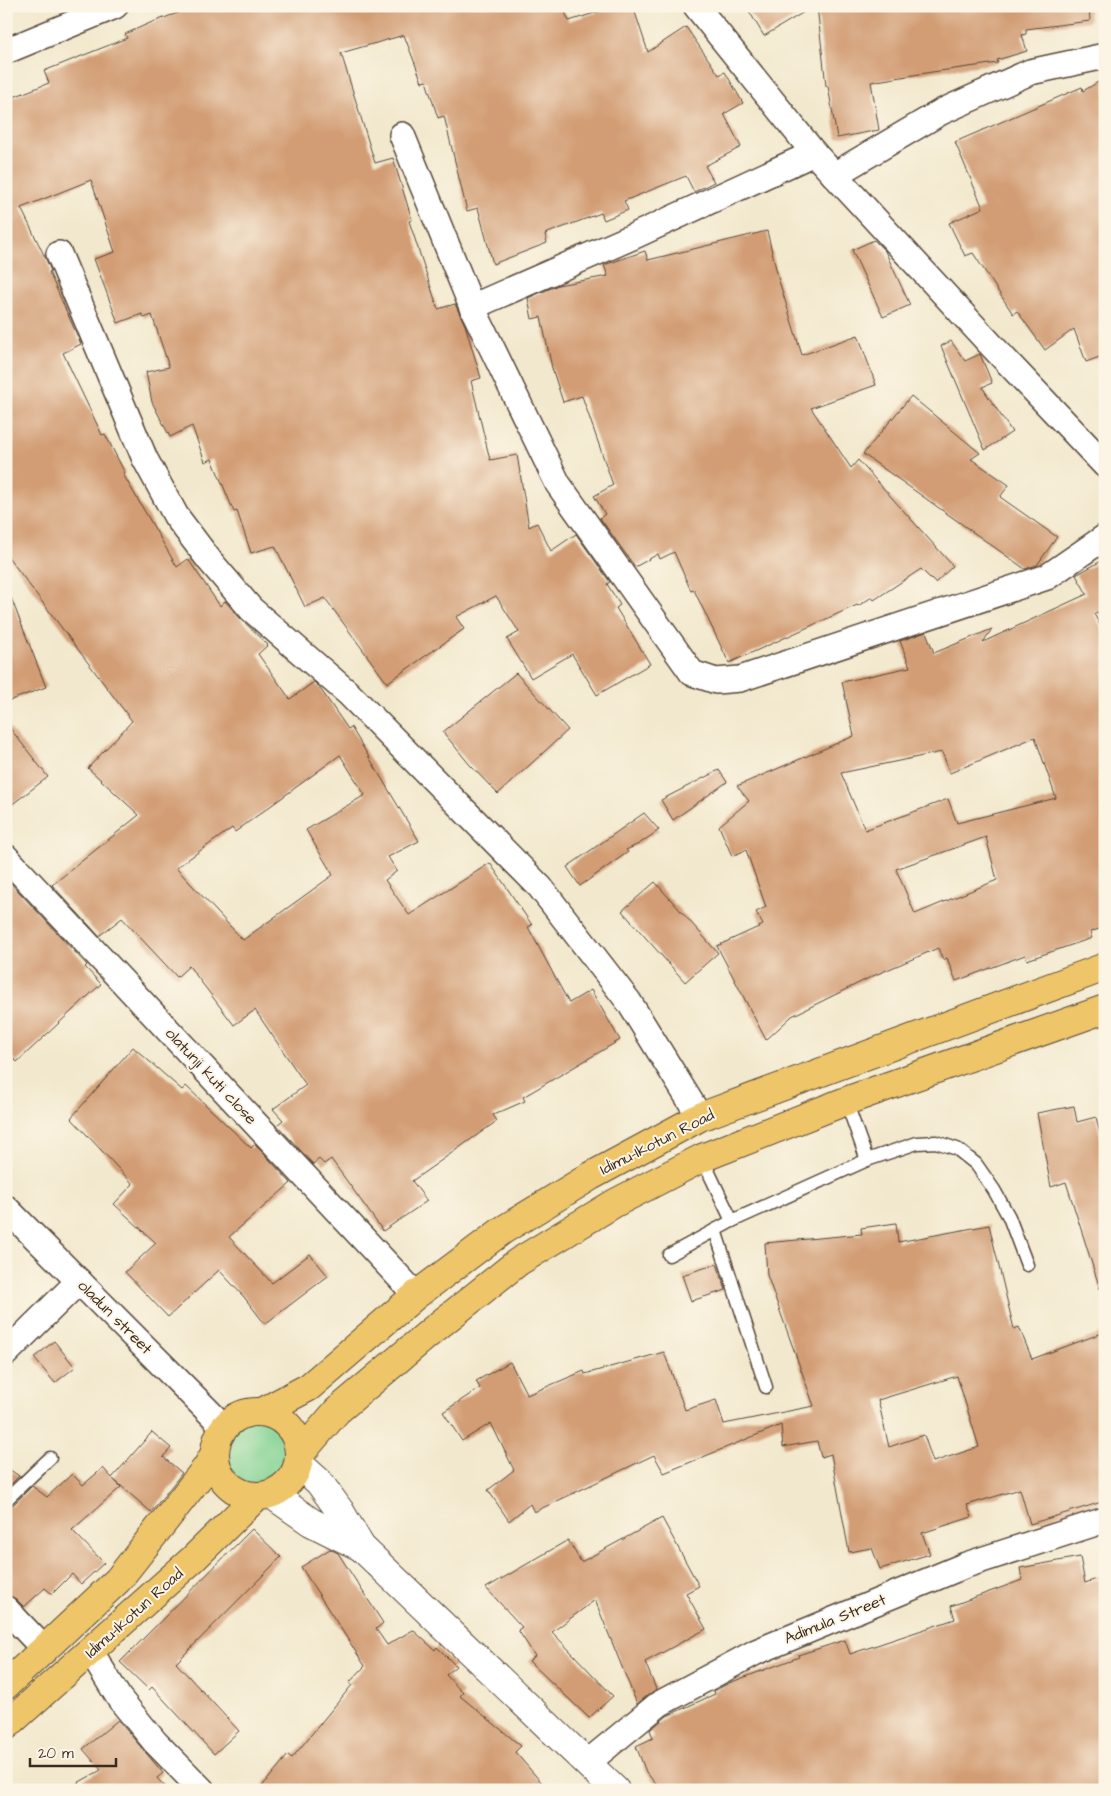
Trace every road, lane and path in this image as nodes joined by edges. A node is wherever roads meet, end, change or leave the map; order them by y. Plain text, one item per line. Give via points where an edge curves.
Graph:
1 (115, 6) edge
2 (696, 6) edge
3 (6, 52) edge
4 (1105, 56) edge
5 (402, 135) dead end
6 (814, 153) junction
7 (834, 175) junction
8 (59, 254) dead end
9 (472, 307) junction
10 (1105, 465) edge
11 (1105, 537) edge
12 (6, 858) edge
13 (1105, 967) edge
14 (1105, 1009) edge
15 (846, 1101) junction
16 (700, 1117) junction
17 (702, 1158) junction
18 (867, 1160) junction
19 (6, 1208) edge
20 (732, 1221) junction
21 (714, 1230) junction
22 (669, 1255) dead end
23 (1027, 1265) dead end
24 (79, 1280) junction
25 (416, 1295) junction
26 (6, 1353) edge
27 (766, 1388) dead end
28 (262, 1412) junction
29 (224, 1427) junction
30 (215, 1454) junction
31 (50, 1458) dead end
32 (299, 1459) junction
33 (264, 1495) junction
34 (6, 1500) edge
35 (1105, 1520) edge
36 (361, 1547) junction
37 (6, 1609) edge
38 (45, 1650) junction
39 (91, 1652) junction
40 (6, 1685) edge
41 (6, 1726) edge
42 (587, 1764) junction
43 (202, 1790) edge
44 (615, 1790) edge

1 - 3 street
2 - 6 street
4 - 7 street via 1030,72 941,112
5 - 9 street
6 - 7 street
6 - 9 street
7 - 10 street
8 - 16 street via 145,459 176,516 251,609 348,692 540,887 629,1002
9 - 11 street via 558,484 692,673 716,681 759,673 1047,577
12 - 25 street, olatunji kuti close
13 - 16 main road, Idimu-Ikotun Road
14 - 15 main road
15 - 17 main road
15 - 18 lane
16 - 25 main road, Idimu-Ikotun Road via 591,1176 503,1230
17 - 20 lane
17 - 32 main road via 615,1203 518,1262 337,1411
18 - 20 lane
18 - 23 lane via 917,1143 936,1142 957,1149 976,1164 994,1190 1009,1217
19 - 24 street, oladun street
20 - 21 lane
21 - 22 lane
21 - 27 lane
24 - 26 street
24 - 29 street, oladun street
25 - 28 main road, Idimu-Ikotun Road via 309,1387
28 - 29 main road via 248,1412
28 - 32 main road via 274,1415 293,1430
29 - 30 main road
30 - 33 main road via 216,1467 232,1488 244,1494
30 - 38 main road, Idimu-Ikotun Road via 118,1580
31 - 34 lane
32 - 33 main road via 288,1482
32 - 36 street via 340,1511
33 - 36 street
33 - 39 main road, Idimu-Ikotun Road
35 - 42 street, Adimula Street via 966,1565 756,1652 658,1704
36 - 42 street
37 - 38 street
38 - 40 main road, Idimu-Ikotun Road
39 - 41 main road, Idimu-Ikotun Road
39 - 43 street via 118,1698
42 - 44 street

